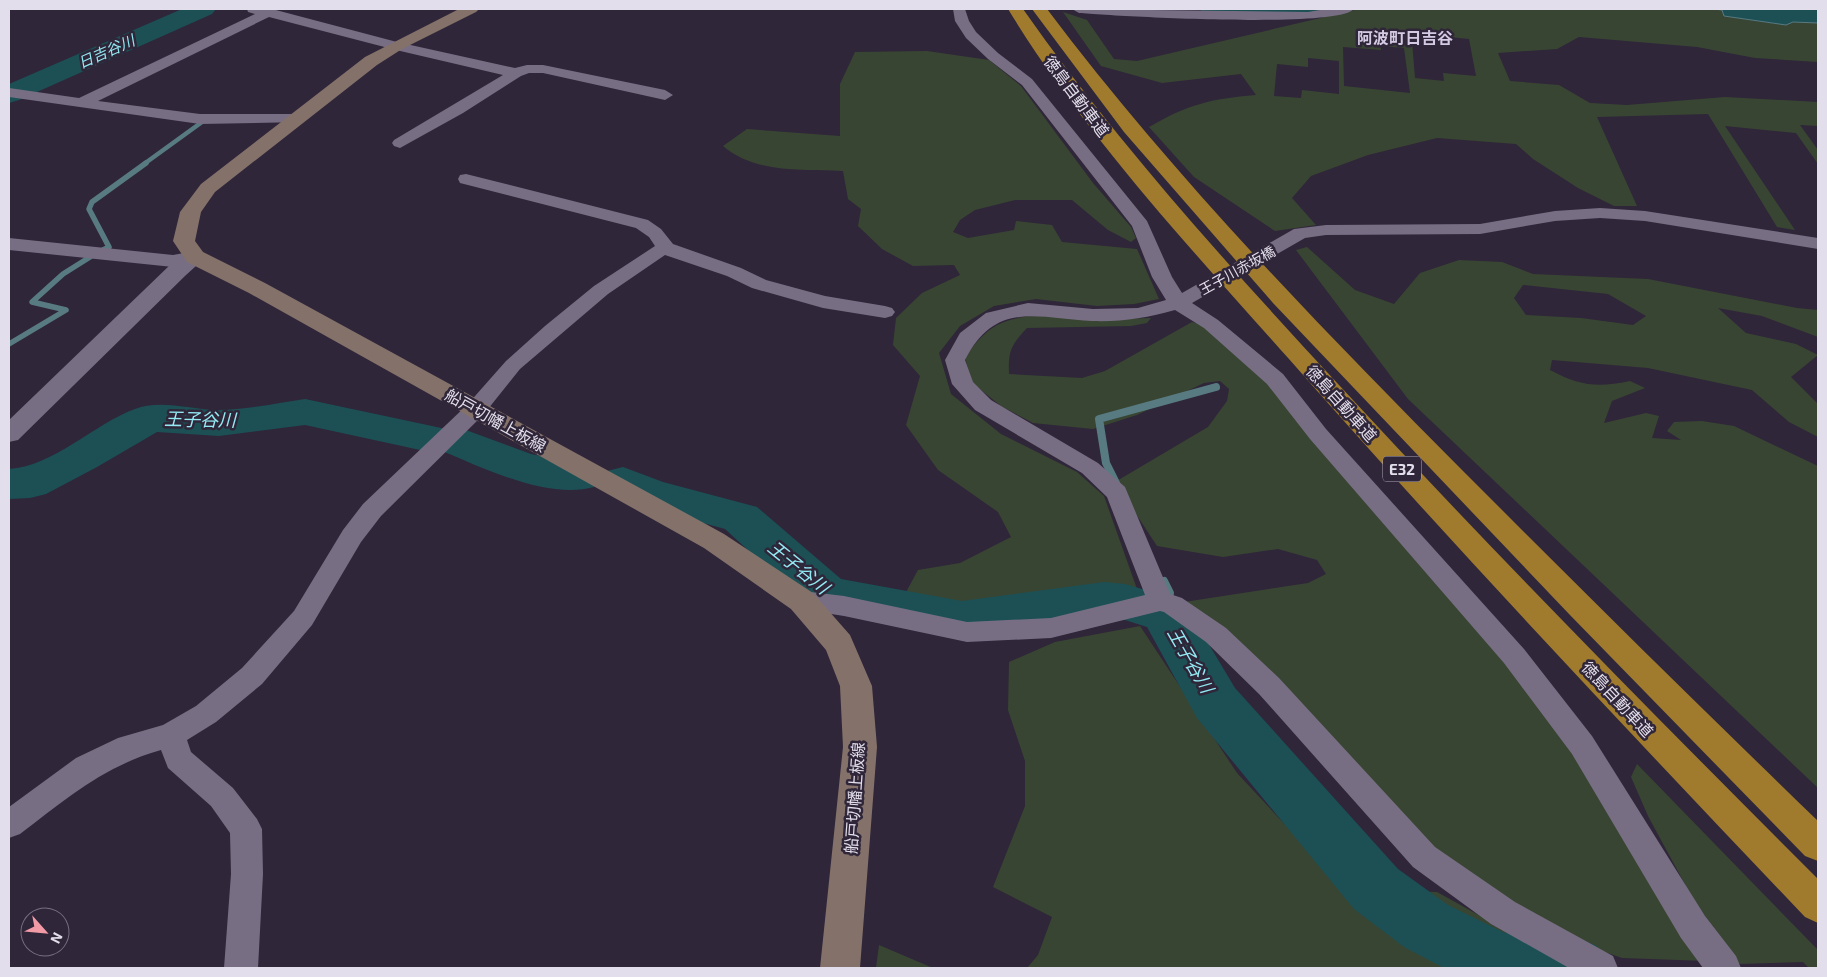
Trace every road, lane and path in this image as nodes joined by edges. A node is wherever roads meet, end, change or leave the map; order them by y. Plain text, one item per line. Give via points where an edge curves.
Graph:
1 (253, 9) edge
2 (471, 9) edge
3 (959, 9) edge
4 (1015, 9) edge
5 (1039, 9) edge
6 (1083, 9) edge
7 (1347, 9) edge
8 (270, 12) junction
9 (396, 46) junction
10 (516, 73) junction
11 (14, 94) edge
12 (665, 95) dead end
13 (83, 102) junction
14 (296, 119) junction
15 (400, 143) dead end
16 (466, 179) dead end
17 (1818, 243) edge
18 (9, 244) edge
19 (666, 248) junction
20 (195, 257) junction
21 (1185, 299) junction
22 (884, 312) dead end
23 (476, 409) junction
24 (9, 434) edge
25 (802, 601) junction
26 (1154, 604) junction
27 (171, 735) junction
28 (9, 824) edge
29 (1818, 846) edge
30 (1818, 905) edge
31 (1594, 964) edge
32 (240, 968) edge
33 (840, 968) edge
34 (1724, 968) edge

1 - 8 street
2 - 9 main road
3 - 21 street via 971,35 1027,82 1140,225 1162,277
4 - 30 highway, 徳島自動車道 / E32 via 1089,114 1169,211 1374,439 1640,722
5 - 29 highway, 徳島自動車道 / E32 via 1113,108 1204,215 1389,412
6 - 7 street via 1308,16
8 - 9 street
8 - 13 street
9 - 10 street
9 - 14 main road
10 - 12 street via 543,69
10 - 15 street
11 - 13 street
13 - 14 street via 200,119
14 - 20 main road via 208,188 192,205 184,241
16 - 19 street via 642,224 655,233
17 - 21 street, 王子川赤坂橋 via 1645,216 1600,213 1555,216 1480,229 1326,230 1300,233
18 - 20 street via 173,261
19 - 22 street via 823,302
19 - 23 street via 601,290 552,330 513,365
20 - 23 main road, 船戸切幡上板線
20 - 24 street
21 - 26 street, 王子川赤坂橋 via 1138,314 1094,315 1028,308 993,317 967,337 954,360 963,384 982,405 1090,468 1117,493
21 - 34 street via 1275,379 1318,434 1514,656 1582,745 1693,927
23 - 25 main road, 船戸切幡上板線 via 714,541
23 - 27 street via 372,510 352,536 302,618 252,676 206,714
25 - 26 street via 844,606 967,632 1051,628
25 - 33 main road, 船戸切幡上板線 via 839,644 856,686 860,746
26 - 31 street via 1216,635 1270,686 1424,857 1503,913
27 - 28 street via 128,747 87,767
27 - 32 street via 178,759 222,797 246,829 248,874

